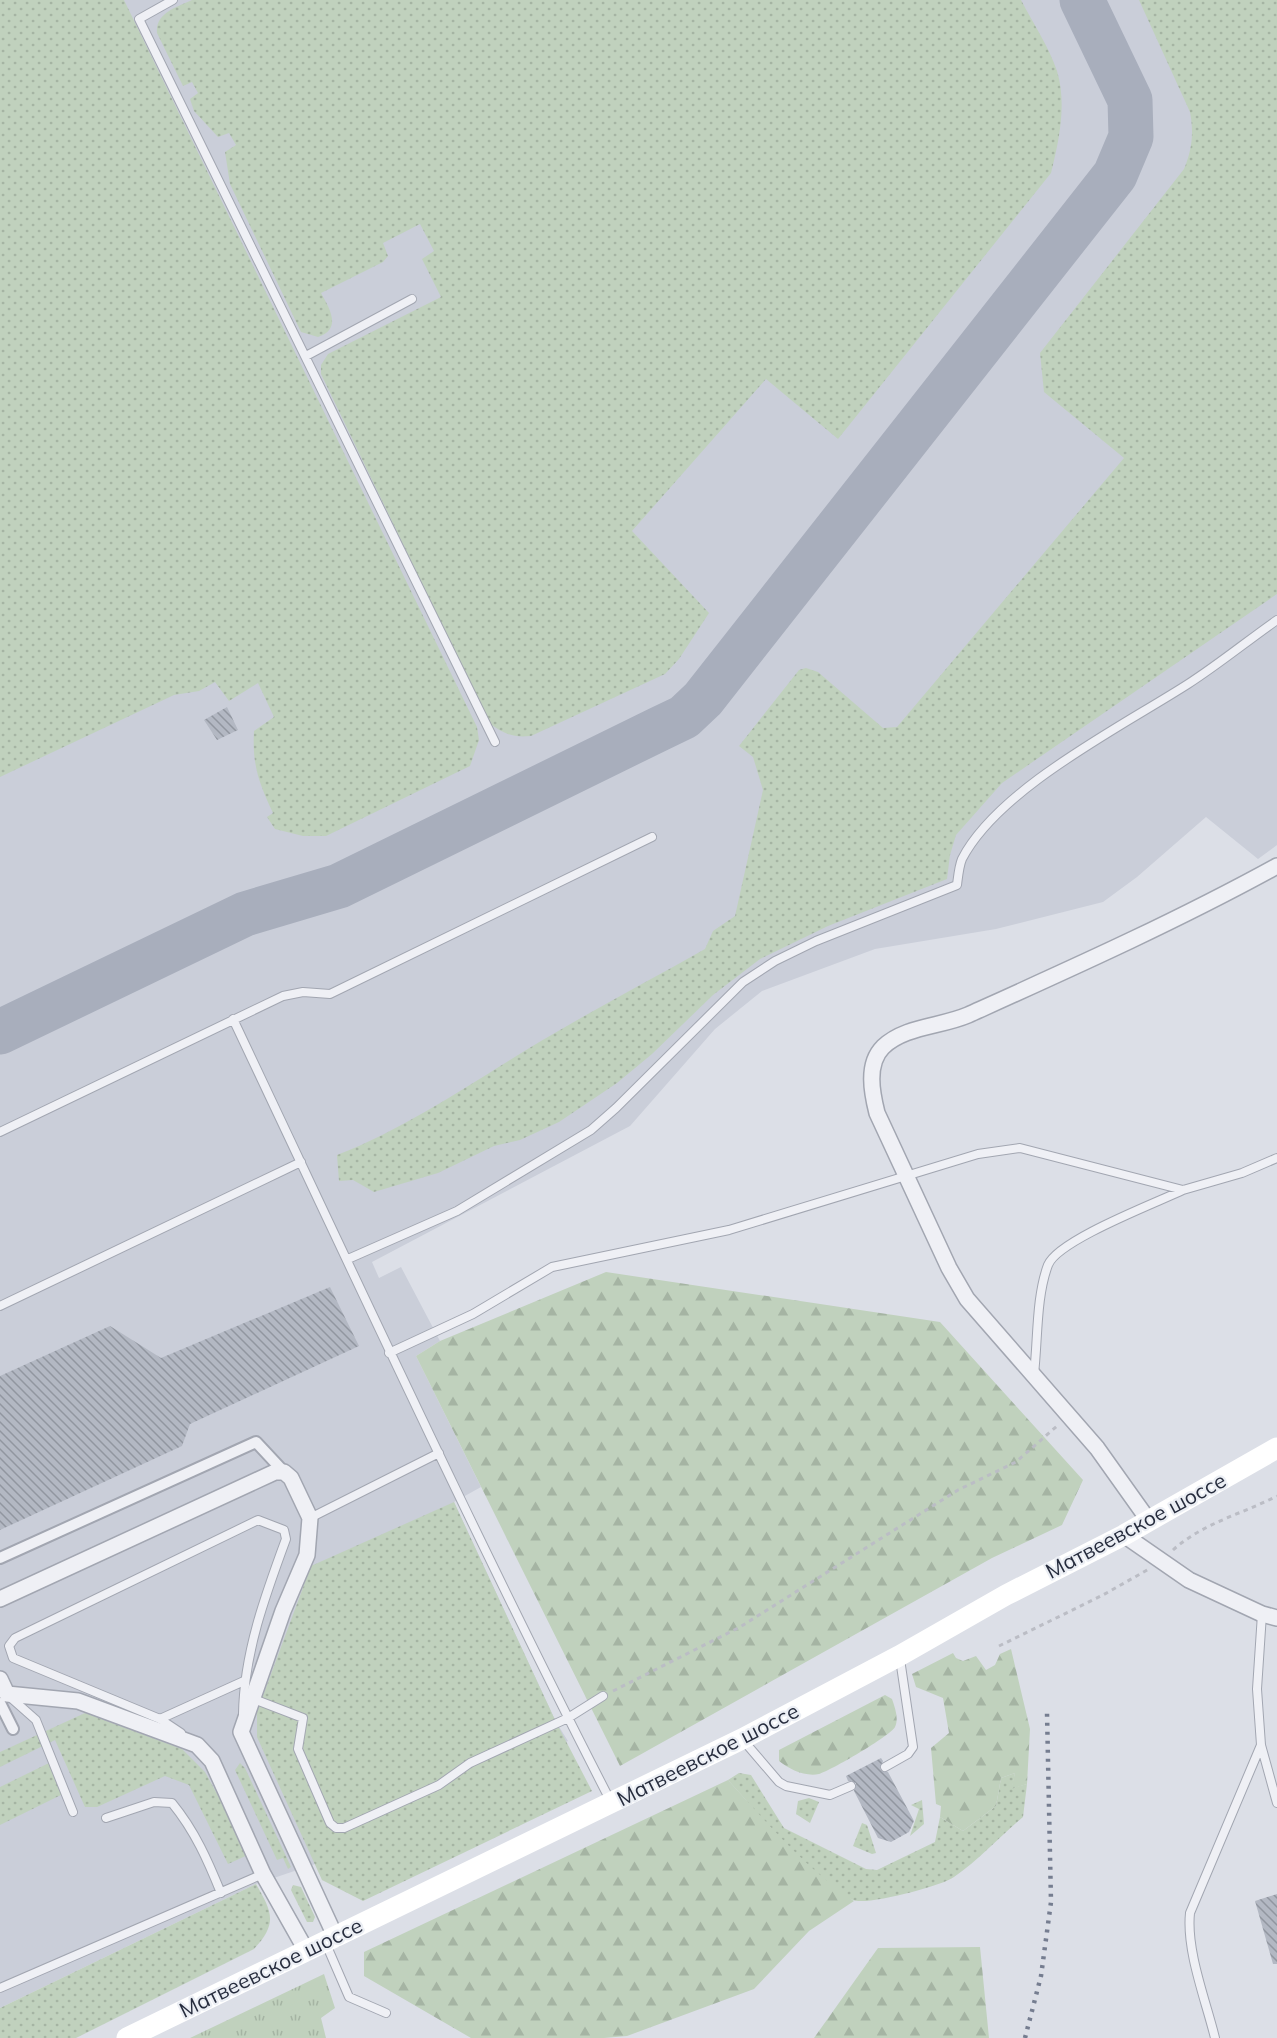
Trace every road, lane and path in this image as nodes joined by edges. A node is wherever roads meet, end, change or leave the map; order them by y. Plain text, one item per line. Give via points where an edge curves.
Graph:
1 (173, 0) edge
2 (412, 299) dead end
3 (306, 356) junction
4 (1277, 620) edge
5 (495, 742) dead end
6 (652, 837) dead end
7 (1277, 866) edge
8 (233, 1019) junction
9 (0, 1132) edge
10 (1277, 1158) edge
11 (301, 1162) junction
12 (907, 1176) junction
13 (1183, 1190) junction
14 (348, 1259) junction
15 (0, 1306) edge
16 (389, 1353) junction
17 (1034, 1374) junction
18 (1069, 1415) junction
19 (1277, 1448) edge
20 (439, 1453) junction
21 (284, 1472) junction
22 (1277, 1496) edge
23 (310, 1518) junction
24 (1149, 1521) junction
25 (1124, 1535) junction
26 (0, 1558) edge
27 (1162, 1561) junction
28 (0, 1599) edge
29 (1262, 1614) junction
30 (1277, 1618) edge
31 (999, 1646) dead end
32 (899, 1656) junction
33 (0, 1679) edge
34 (244, 1681) junction
35 (603, 1696) joint
36 (4, 1698) edge
37 (251, 1698) junction
38 (568, 1718) junction
39 (160, 1719) junction
40 (242, 1726) junction
41 (13, 1729) dead end
42 (742, 1739) junction
43 (196, 1745) junction
44 (1261, 1745) junction
45 (885, 1767) dead end
46 (851, 1786) dead end
47 (1277, 1803) edge
48 (612, 1804) junction
49 (73, 1812) dead end
50 (106, 1818) dead end
51 (263, 1874) junction
52 (221, 1893) junction
53 (323, 1944) junction
54 (0, 1988) edge
55 (386, 2013) dead end
56 (127, 2038) edge
57 (1215, 2038) edge

1 - 3 lane via 139,19
2 - 3 lane
3 - 5 lane
4 - 14 lane via 1191,682 1057,766 1016,798 987,824 962,860 957,885 816,940 775,961 743,982 591,1130 457,1211
6 - 8 lane via 330,994 303,992 283,996
7 - 12 street via 1040,982 962,1018 897,1036 881,1049 873,1068 872,1091 877,1113
8 - 9 lane
8 - 11 lane
10 - 13 lane
11 - 14 lane
11 - 15 lane
12 - 13 lane via 978,1154 1020,1148
12 - 16 lane via 729,1230 552,1267 473,1314
12 - 17 street via 949,1269 967,1299
13 - 17 lane via 1064,1245 1049,1263
14 - 16 lane
16 - 20 lane
17 - 18 street
18 - 24 street
18 - 35 path via 1016,1462 958,1490 740,1627
19 - 24 main road, Матвеевское шоссе
20 - 23 lane
20 - 38 lane
21 - 23 street via 291,1478
21 - 26 street via 256,1442
21 - 28 street via 275,1472
22 - 27 path via 1227,1516 1184,1541
23 - 37 street via 307,1555
24 - 25 main road, Матвеевское шоссе
25 - 27 street
25 - 32 main road, Матвеевское шоссе via 1006,1595
27 - 29 street via 1189,1580
27 - 31 path via 1112,1591
29 - 30 street
29 - 44 lane via 1257,1689
32 - 42 main road, Матвеевское шоссе
32 - 45 lane via 913,1747
33 - 36 street
34 - 39 lane
34 - 39 lane via 257,1626 286,1539 284,1530 258,1520 15,1638 9,1646 13,1658
34 - 40 lane
35 - 38 lane
36 - 41 street
36 - 43 street via 78,1701
36 - 49 lane via 36,1720
37 - 38 lane via 303,1718 298,1749 315,1792 336,1828 344,1828 439,1785 470,1763
37 - 40 street
38 - 48 lane
39 - 43 lane
40 - 53 street via 242,1735
42 - 46 lane via 778,1782 786,1786 830,1795
42 - 48 main road, Матвеевское шоссе
43 - 51 street via 212,1761
44 - 47 lane
44 - 57 lane via 1190,1913 1192,1944
48 - 53 main road, Матвеевское шоссе
50 - 52 lane via 154,1802 172,1803 205,1852
51 - 52 lane
51 - 53 street
52 - 54 lane
53 - 55 lane via 350,1997
53 - 56 main road, Матвеевское шоссе

